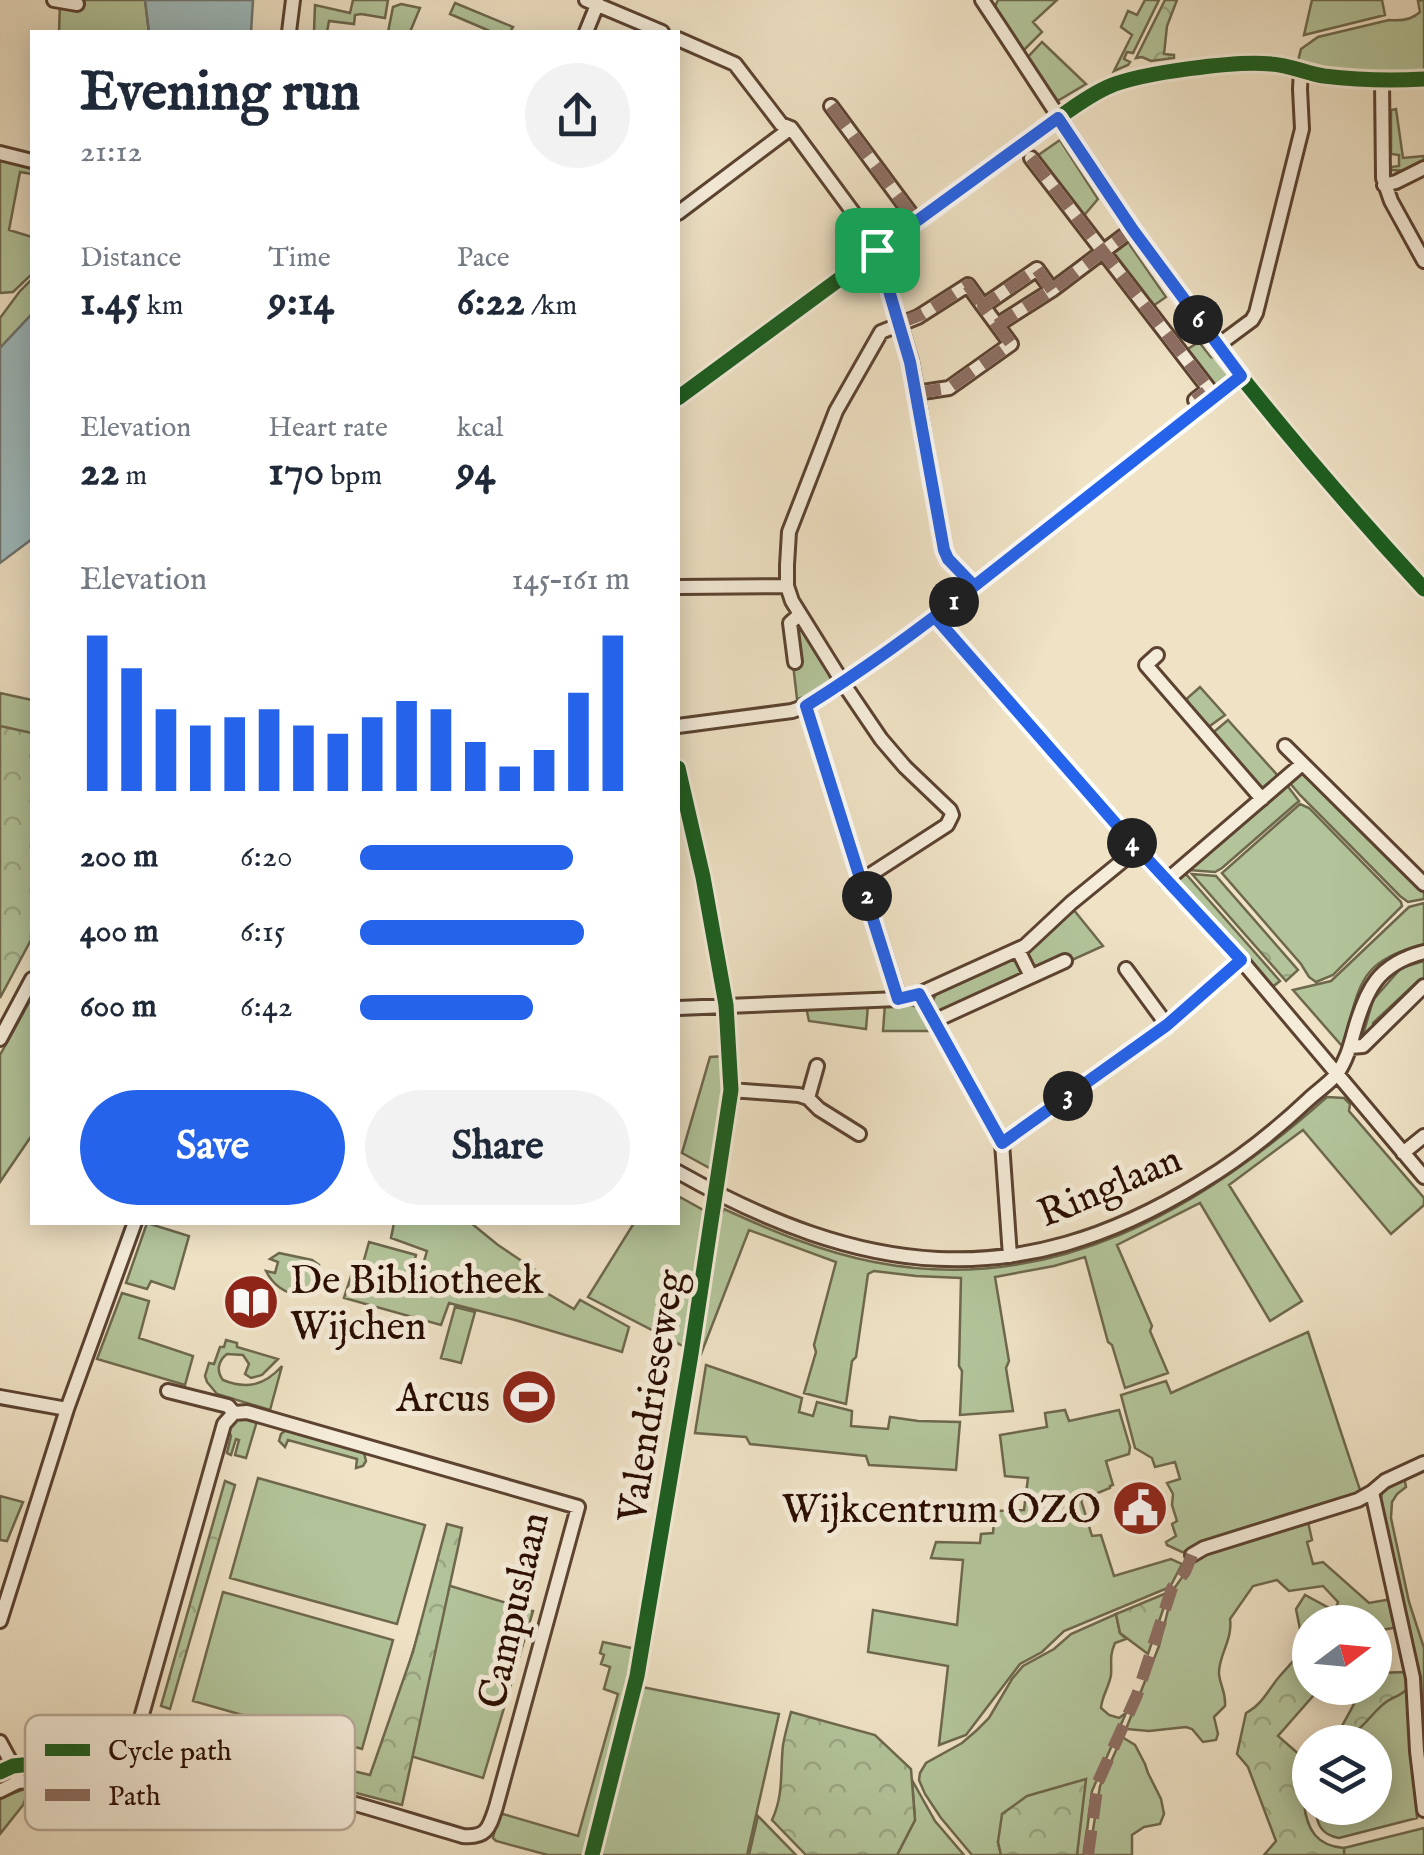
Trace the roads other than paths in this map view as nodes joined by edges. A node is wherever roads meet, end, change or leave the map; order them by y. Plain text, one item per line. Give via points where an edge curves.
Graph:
1 (54, 0) edge
2 (292, 0) edge
3 (982, 0) edge
4 (593, 2) edge
5 (77, 4) dead end
6 (289, 30) edge
7 (586, 30) edge
8 (657, 30) edge
9 (680, 40) edge
10 (1301, 70) junction
11 (1424, 79) edge
12 (1382, 80) junction
13 (831, 106) dead end
14 (1058, 118) junction
15 (791, 128) junction
16 (0, 154) edge
17 (1032, 158) dead end
18 (30, 161) edge
19 (1424, 168) edge
20 (1384, 185) junction
21 (680, 212) edge
22 (917, 222) junction
23 (1133, 230) junction
24 (877, 250) junction
25 (1103, 252) junction
26 (1424, 261) edge
27 (1052, 290) junction
28 (984, 306) junction
29 (900, 323) junction
30 (997, 326) junction
31 (1218, 346) junction
32 (1241, 376) junction
33 (916, 394) junction
34 (680, 397) edge
35 (1195, 400) dead end
36 (786, 586) junction
37 (974, 586) junction
38 (680, 587) edge
39 (1424, 589) edge
40 (799, 616) junction
41 (935, 617) junction
42 (1157, 654) dead end
43 (795, 662) dead end
44 (843, 683) junction
45 (806, 706) junction
46 (680, 726) edge
47 (1285, 746) dead end
48 (1302, 764) junction
49 (680, 777) edge
50 (1262, 800) junction
51 (1137, 848) junction
52 (862, 880) junction
53 (1166, 881) junction
54 (1424, 884) edge
55 (1018, 950) junction
56 (1424, 952) edge
57 (1241, 960) junction
58 (1065, 961) dead end
59 (1126, 969) dead end
60 (1031, 976) junction
61 (30, 983) edge
62 (1424, 986) edge
63 (919, 994) junction
64 (898, 999) junction
65 (726, 1005) junction
66 (680, 1008) edge
67 (934, 1021) junction
68 (1167, 1025) junction
69 (0, 1039) edge
70 (1350, 1047) junction
71 (816, 1066) dead end
72 (1336, 1074) junction
73 (731, 1090) junction
74 (808, 1098) junction
75 (859, 1134) dead end
76 (1424, 1136) edge
77 (1002, 1143) junction
78 (1403, 1153) junction
79 (680, 1173) edge
80 (1424, 1177) edge
81 (716, 1194) junction
82 (134, 1225) edge
83 (1010, 1256) junction
84 (168, 1391) dead end
85 (0, 1398) edge
86 (67, 1409) junction
87 (234, 1413) junction
88 (1424, 1463) edge
89 (1372, 1492) junction
90 (1192, 1555) dead end
91 (0, 1620) edge
92 (142, 1715) edge
93 (0, 1742) edge
94 (18, 1782) junction
95 (25, 1782) edge
96 (0, 1791) edge
97 (355, 1806) edge
98 (1424, 1810) edge
99 (592, 1855) edge

1 - 5 street
2 - 6 street
3 - 14 street
4 - 7 street
4 - 8 street
9 - 15 street via 735,64
10 - 12 street
10 - 14 street via 1256,63 1128,80
10 - 31 street via 1302,123 1256,313
11 - 12 street
12 - 20 street
13 - 22 street
14 - 22 street
14 - 23 street
15 - 21 street
15 - 24 street
16 - 18 street
17 - 25 street
19 - 20 street
20 - 26 street
22 - 24 street
23 - 25 street
23 - 31 street
24 - 29 street
24 - 34 street
25 - 27 street
25 - 35 street via 1209,389
27 - 28 street via 1038,270
27 - 30 street
28 - 29 street via 968,285
28 - 30 street
29 - 33 street
29 - 36 street via 881,332 836,411 789,532
30 - 33 street via 1011,344 949,388
31 - 32 street
32 - 37 street
32 - 39 street
33 - 37 street via 944,550
36 - 38 street
36 - 40 street
37 - 41 street
40 - 43 street via 790,623
40 - 44 street
41 - 44 street
41 - 51 street
42 - 50 street via 1146,665
44 - 45 street
44 - 52 street via 904,767 952,815 947,825
45 - 46 street
45 - 52 street
47 - 48 street
48 - 50 street
48 - 54 street
49 - 65 street, Valendrieseweg
50 - 53 street
51 - 53 street
51 - 55 street
52 - 64 street
53 - 57 street
55 - 60 street
55 - 63 street
56 - 70 street, Ringlaan via 1398,960 1373,983
57 - 68 street
57 - 72 street
58 - 60 street
59 - 68 street
60 - 67 street
61 - 69 street
62 - 70 street, Ringlaan via 1364,1046
63 - 64 street
63 - 67 street
64 - 65 street
65 - 66 street
65 - 73 street, Valendrieseweg
67 - 77 street
68 - 77 street
70 - 72 street, Ringlaan
71 - 74 street
72 - 78 street
72 - 83 street, Ringlaan via 1254,1147 1190,1190 1112,1228
73 - 74 street
73 - 81 street, Valendrieseweg
74 - 75 street
76 - 78 street
77 - 83 street
78 - 80 street
79 - 81 street, Ringlaan
81 - 83 street, Ringlaan via 794,1228 874,1252 932,1259
81 - 99 street, Valendrieseweg via 637,1676
82 - 86 street
84 - 87 street, Campuslaan
85 - 86 street
86 - 91 street
87 - 92 street via 224,1424
87 - 97 street, Campuslaan via 578,1507 484,1834 462,1836
88 - 89 street
89 - 90 street
89 - 98 street via 1413,1678
93 - 94 street
94 - 95 street
94 - 96 street

